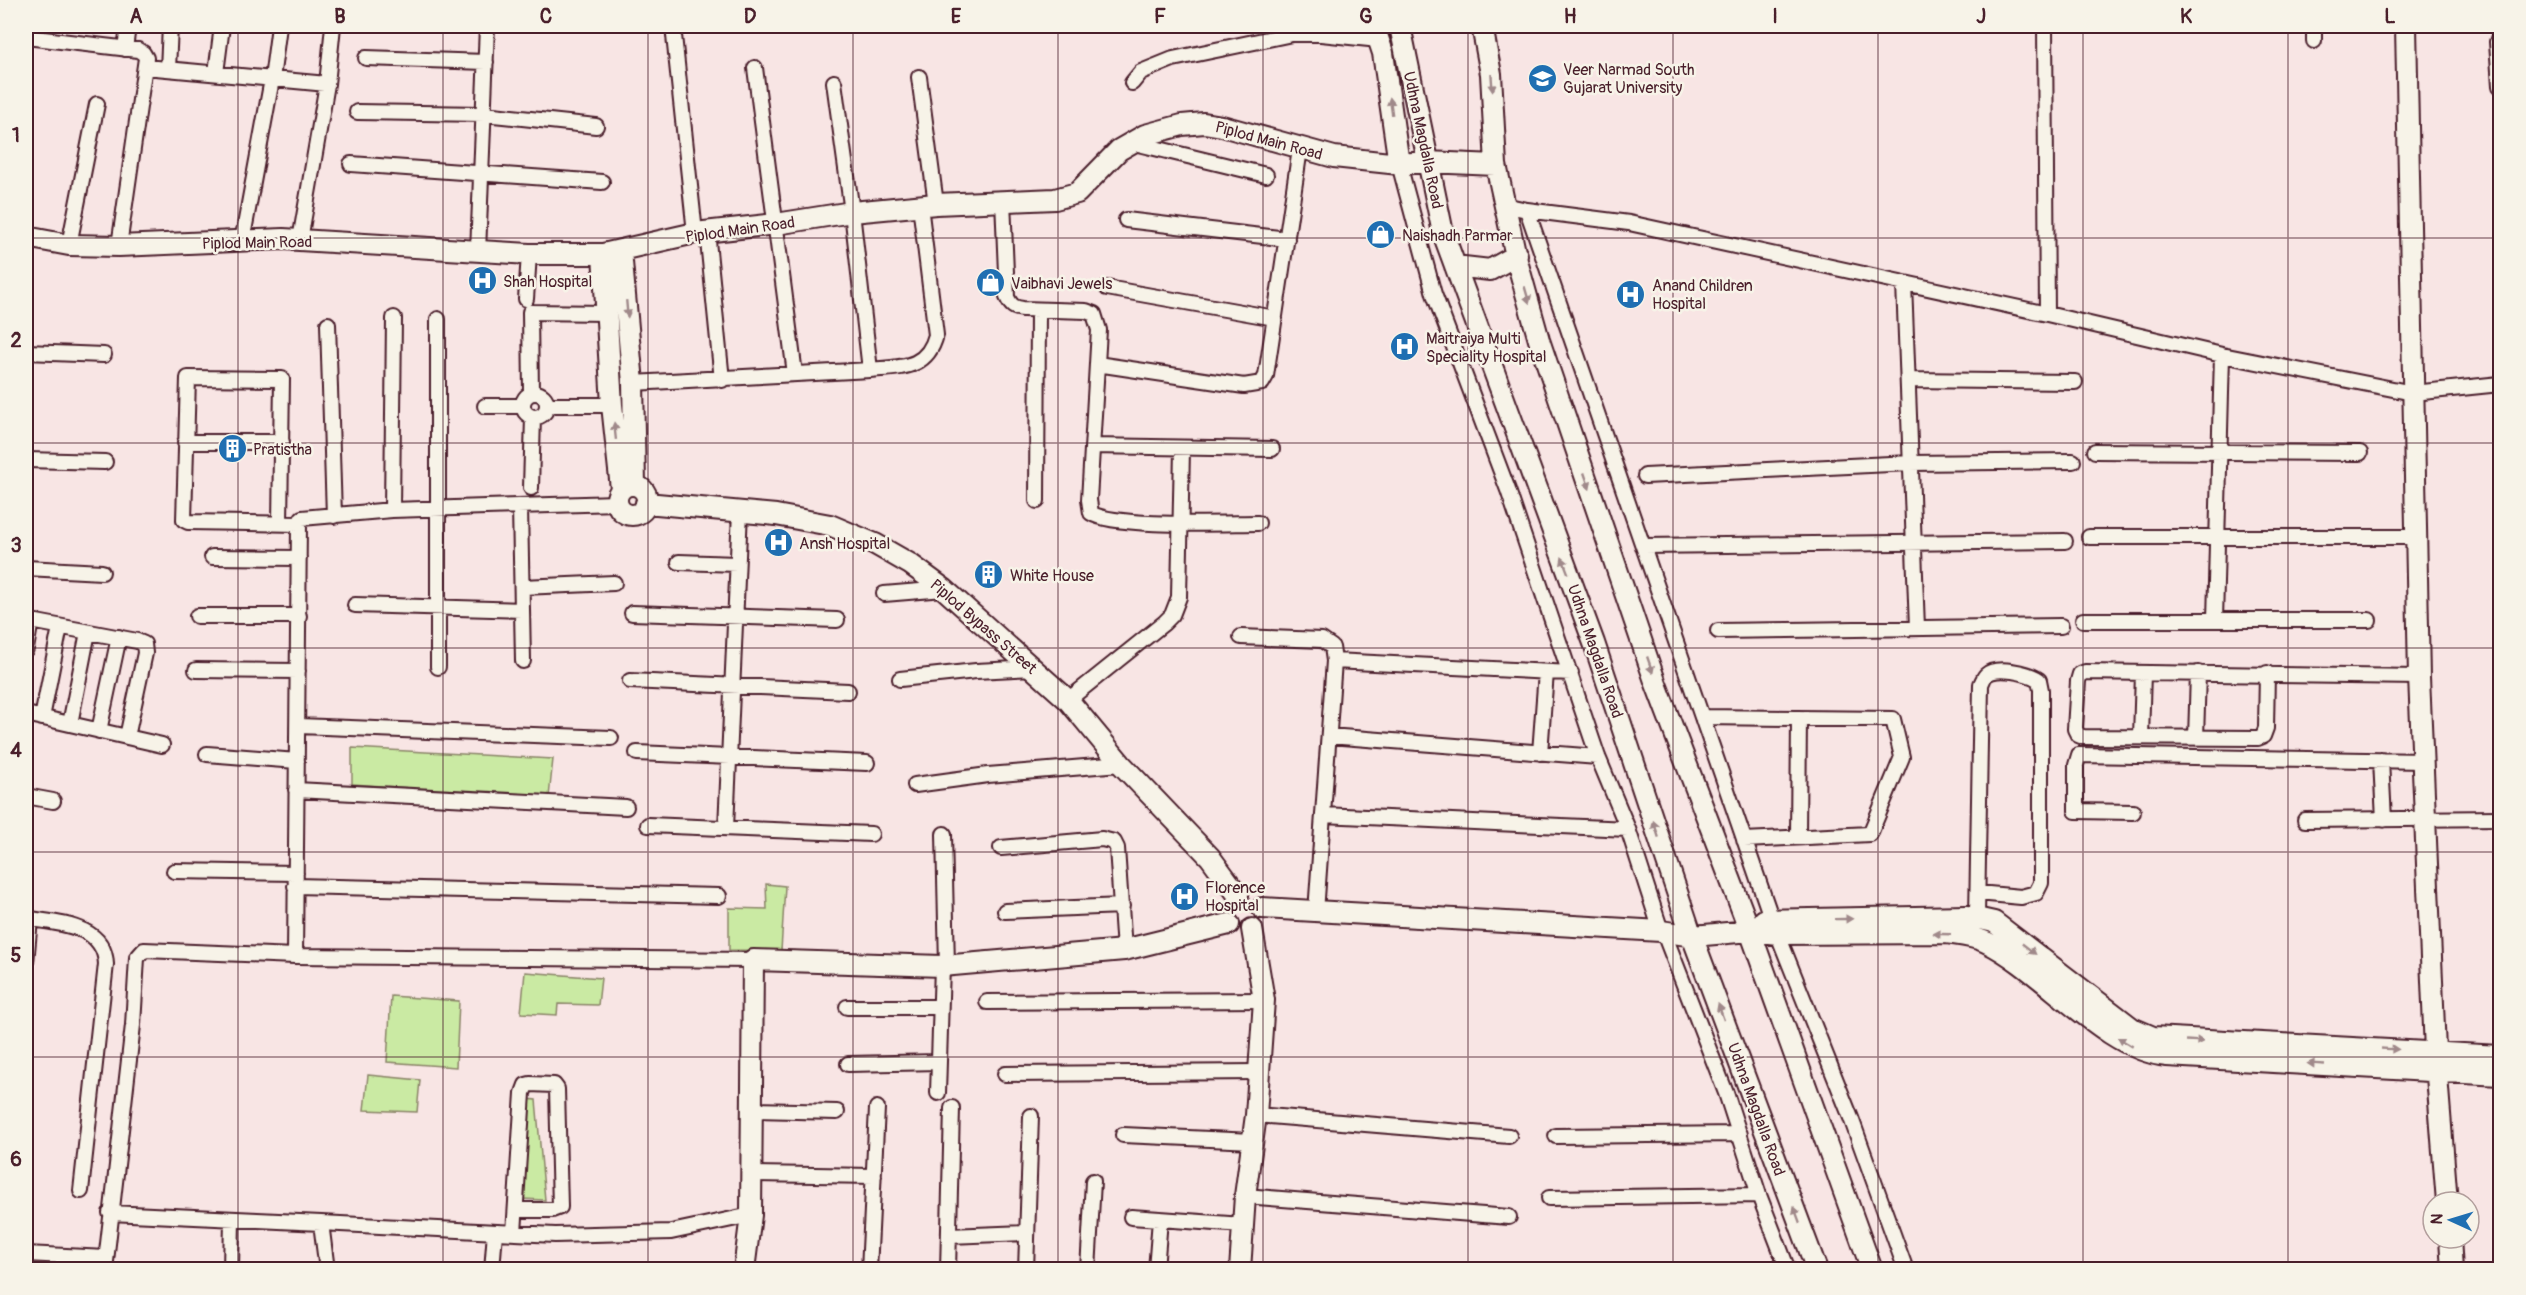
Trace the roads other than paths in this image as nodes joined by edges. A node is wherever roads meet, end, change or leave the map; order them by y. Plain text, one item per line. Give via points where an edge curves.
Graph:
1 (129, 26) edge
2 (170, 26) edge
3 (222, 26) edge
4 (279, 26) edge
5 (333, 26) edge
6 (488, 26) edge
7 (673, 26) edge
8 (1400, 26) edge
9 (1482, 26) edge
10 (2045, 26) edge
11 (2314, 26) edge
12 (2406, 26) edge
13 (1377, 33) edge
14 (2500, 34) edge
15 (26, 37) edge
16 (2314, 41) dead end
17 (125, 49) junction
18 (366, 58) dead end
19 (486, 62) junction
20 (145, 67) junction
21 (755, 68) dead end
22 (168, 69) junction
23 (216, 73) junction
24 (919, 77) dead end
25 (272, 79) junction
26 (834, 82) dead end
27 (1132, 82) dead end
28 (327, 84) junction
29 (2500, 86) edge
30 (98, 104) dead end
31 (357, 112) dead end
32 (484, 114) junction
33 (596, 126) dead end
34 (1130, 142) junction
35 (1300, 149) junction
36 (1427, 162) junction
37 (351, 164) dead end
38 (1399, 164) junction
39 (1496, 165) junction
40 (482, 174) junction
41 (1266, 175) dead end
42 (602, 182) dead end
43 (1003, 200) junction
44 (928, 204) junction
45 (1504, 205) junction
46 (1527, 210) junction
47 (852, 212) junction
48 (1126, 220) dead end
49 (776, 224) junction
50 (701, 232) junction
51 (26, 237) edge
52 (1287, 239) junction
53 (300, 240) junction
54 (242, 242) junction
55 (69, 245) junction
56 (119, 246) junction
57 (478, 252) junction
58 (612, 253) junction
59 (529, 254) junction
60 (1516, 255) junction
61 (1455, 266) junction
62 (1904, 283) junction
63 (1107, 288) dead end
64 (526, 299) dead end
65 (1038, 310) junction
66 (606, 313) junction
67 (2047, 314) junction
68 (394, 318) dead end
69 (1275, 318) junction
70 (438, 319) dead end
71 (328, 324) dead end
72 (26, 352) edge
73 (104, 355) dead end
74 (2222, 355) junction
75 (1097, 364) junction
76 (870, 370) junction
77 (795, 374) junction
78 (722, 380) junction
79 (1908, 380) junction
80 (2075, 382) dead end
81 (633, 383) junction
82 (2500, 384) edge
83 (531, 393) junction
84 (2413, 393) junction
85 (547, 405) junction
86 (612, 405) junction
87 (485, 406) dead end
88 (522, 406) junction
89 (533, 417) junction
90 (186, 442) junction
91 (282, 442) junction
92 (1092, 446) junction
93 (1182, 449) junction
94 (1272, 449) dead end
95 (2096, 451) dead end
96 (2219, 452) junction
97 (2360, 453) dead end
98 (26, 460) edge
99 (2073, 460) dead end
100 (105, 462) dead end
101 (1911, 463) junction
102 (1645, 476) dead end
103 (531, 488) dead end
104 (624, 493) junction
105 (1037, 501) dead end
106 (520, 507) junction
107 (437, 509) junction
108 (392, 510) junction
109 (740, 511) junction
110 (334, 516) junction
111 (280, 523) junction
112 (1258, 523) dead end
113 (299, 524) junction
114 (1179, 524) junction
115 (2089, 537) dead end
116 (2217, 537) junction
117 (2417, 537) junction
118 (1914, 541) junction
119 (2065, 541) dead end
120 (1644, 546) junction
121 (212, 556) dead end
122 (299, 558) junction
123 (679, 562) dead end
124 (737, 564) junction
125 (26, 568) edge
126 (102, 572) dead end
127 (614, 583) dead end
128 (522, 587) junction
129 (944, 589) junction
130 (884, 594) dead end
131 (355, 605) dead end
132 (439, 608) junction
133 (522, 610) junction
134 (632, 613) dead end
135 (196, 616) dead end
136 (298, 616) junction
137 (734, 616) junction
138 (28, 620) edge
139 (837, 620) dead end
140 (2083, 620) dead end
141 (2214, 620) junction
142 (2369, 620) dead end
143 (2061, 626) dead end
144 (60, 627) junction
145 (1917, 628) junction
146 (1718, 631) dead end
147 (88, 632) junction
148 (119, 637) junction
149 (1241, 637) dead end
150 (26, 649) edge
151 (523, 661) dead end
152 (1334, 661) junction
153 (438, 667) dead end
154 (1034, 668) junction
155 (196, 670) dead end
156 (298, 671) junction
157 (1546, 672) junction
158 (1571, 673) junction
159 (2143, 673) junction
160 (2198, 673) junction
161 (2267, 673) junction
162 (2420, 677) junction
163 (900, 679) dead end
164 (630, 681) dead end
165 (732, 686) junction
166 (848, 691) dead end
167 (1068, 700) junction
168 (26, 714) edge
169 (1702, 717) junction
170 (42, 718) junction
171 (1799, 718) junction
172 (70, 724) junction
173 (298, 726) junction
174 (99, 730) junction
175 (1329, 736) junction
176 (127, 737) junction
177 (2141, 737) junction
178 (611, 738) dead end
179 (2196, 738) junction
180 (162, 745) dead end
181 (637, 753) dead end
182 (1540, 753) junction
183 (207, 754) dead end
184 (729, 756) junction
185 (1598, 757) junction
186 (2381, 760) junction
187 (297, 761) junction
188 (2424, 761) junction
189 (867, 763) dead end
190 (1121, 764) junction
191 (915, 785) dead end
192 (296, 790) junction
193 (26, 796) edge
194 (53, 801) dead end
195 (626, 807) dead end
196 (2133, 812) dead end
197 (1323, 815) junction
198 (2500, 818) edge
199 (2384, 819) junction
200 (2305, 820) dead end
201 (2427, 820) junction
202 (648, 825) dead end
203 (726, 828) junction
204 (1628, 829) junction
205 (872, 834) dead end
206 (944, 834) dead end
207 (1798, 837) junction
208 (1744, 840) junction
209 (1001, 848) dead end
210 (174, 871) dead end
211 (296, 879) junction
212 (1978, 892) junction
213 (1238, 895) junction
214 (719, 897) dead end
215 (1122, 906) junction
216 (1262, 908) junction
217 (1005, 911) dead end
218 (1316, 912) junction
219 (1977, 917) junction
220 (28, 919) edge
221 (1229, 924) junction
222 (1748, 924) junction
223 (1775, 927) junction
224 (1252, 929) junction
225 (1661, 931) junction
226 (1691, 932) junction
227 (1124, 950) junction
228 (295, 956) junction
229 (753, 960) junction
230 (26, 963) edge
231 (945, 966) junction
232 (1264, 1000) junction
233 (987, 1002) dead end
234 (847, 1007) dead end
235 (940, 1007) junction
236 (2500, 1056) edge
237 (2436, 1060) junction
238 (939, 1062) junction
239 (848, 1064) dead end
240 (1258, 1072) junction
241 (1005, 1074) dead end
242 (2500, 1075) edge
243 (938, 1093) dead end
244 (877, 1108) dead end
245 (952, 1108) dead end
246 (750, 1110) junction
247 (837, 1112) dead end
248 (1256, 1115) junction
249 (1031, 1116) dead end
250 (1740, 1134) junction
251 (1123, 1135) dead end
252 (1509, 1136) dead end
253 (1557, 1136) dead end
254 (1253, 1141) junction
255 (751, 1174) junction
256 (874, 1176) junction
257 (1093, 1181) dead end
258 (2446, 1190) edge
259 (81, 1191) dead end
260 (1759, 1195) junction
261 (1245, 1196) junction
262 (1549, 1198) dead end
263 (516, 1210) junction
264 (110, 1213) junction
265 (751, 1215) junction
266 (1131, 1217) dead end
267 (1509, 1218) dead end
268 (232, 1219) junction
269 (1160, 1219) junction
270 (321, 1224) junction
271 (1243, 1225) junction
272 (495, 1232) junction
273 (514, 1233) junction
274 (1026, 1233) junction
275 (949, 1236) junction
276 (2451, 1250) edge
277 (26, 1254) edge
278 (106, 1264) edge
279 (231, 1269) edge
280 (327, 1269) edge
281 (492, 1269) edge
282 (744, 1269) edge
283 (869, 1269) edge
284 (948, 1269) edge
285 (1026, 1269) edge
286 (1088, 1269) edge
287 (1156, 1269) edge
288 (1240, 1269) edge
289 (1788, 1269) edge
290 (1817, 1269) edge
291 (1872, 1269) edge
292 (1906, 1269) edge
293 (2452, 1269) edge

1 - 17 street
2 - 22 street
3 - 23 street
4 - 25 street
5 - 28 street
6 - 19 street
7 - 50 street
8 - 36 street, Udhna Magdalla Road
9 -> 39 street via 1491,74
10 - 67 street
11 - 16 street
12 - 84 street
13 - 27 street via 1292,34 1173,59 1141,72
38 -> 13 street
14 - 29 street
15 - 17 street
17 - 20 street via 143,52
18 - 19 street
19 - 32 street
20 - 22 street
20 - 56 street
21 - 49 street
22 - 23 street
23 - 25 street
24 - 44 street
25 - 28 street
25 - 54 street
26 - 47 street
28 - 53 street
30 - 55 street
31 - 32 street
32 - 33 street
32 - 40 street
34 - 35 street, Piplod Main Road via 1161,130 1204,123
34 - 41 street
34 - 43 street, Piplod Main Road via 1077,193 1055,199
35 - 38 street, Piplod Main Road
35 - 52 street
36 - 38 street, Piplod Main Road
36 - 39 street, Piplod Main Road
36 - 61 street, Udhna Magdalla Road via 1443,233
37 - 40 street
38 - 158 street via 1434,294
39 - 45 street
40 - 42 street
40 - 57 street
43 - 44 street, Piplod Main Road
43 - 65 street via 1007,297 1015,308
44 - 47 street, Piplod Main Road
44 - 76 street via 936,324 933,346 929,354 912,365
45 - 46 street
45 - 60 street
46 - 62 street via 1629,223
46 - 120 street
47 - 49 street, Piplod Main Road
47 - 76 street
48 - 52 street
49 - 50 street, Piplod Main Road
49 - 77 street
50 - 58 street, Piplod Main Road
50 - 78 street
51 - 55 street, Piplod Main Road
52 - 69 street
53 - 54 street, Piplod Main Road
53 - 57 street, Piplod Main Road
54 - 56 street, Piplod Main Road
55 - 56 street, Piplod Main Road
57 - 59 street, Piplod Main Road
58 - 59 street, Piplod Main Road
58 - 66 street
58 -> 81 street
59 - 64 street
60 - 61 street via 1490,270
60 -> 222 street via 1539,340 1656,684
226 -> 61 street, Udhna Magdalla Road via 1594,643
62 - 67 street
62 - 79 street
63 - 69 street
65 - 75 street via 1094,314 1099,330
65 - 105 street
66 - 83 street via 530,312
66 - 86 street
67 - 74 street
68 - 108 street
69 - 75 street via 1266,376 1262,383 1253,386
70 - 107 street
71 - 110 street
72 - 73 street
74 - 84 street
74 - 96 street
75 - 92 street
76 - 77 street
77 - 78 street
78 - 81 street
79 - 80 street
79 - 101 street
81 - 104 street
82 - 84 street
83 - 85 street via 542,396
83 - 88 street
84 - 117 street
85 - 86 street
85 - 89 street via 544,413
104 -> 86 street
87 - 88 street
88 - 89 street
89 - 103 street
90 - 91 street
90 - 91 street via 188,378 278,377 283,381
90 - 111 street via 185,521
91 - 111 street
92 - 93 street
92 - 114 street via 1091,513 1106,519
93 - 94 street
93 - 114 street
95 - 96 street
96 - 97 street
96 - 116 street
98 - 100 street
99 - 101 street
101 - 102 street
101 - 118 street
104 - 106 street
104 - 109 street, Piplod Bypass Street via 641,488 646,503
106 - 107 street
106 - 128 street
107 - 108 street
107 - 132 street
108 - 110 street
109 - 124 street
109 - 129 street, Piplod Bypass Street via 830,525 875,544
110 - 113 street via 309,516
111 - 113 street
112 - 114 street
113 - 122 street
114 - 167 street via 1179,597 1172,615
115 - 116 street
116 - 117 street
116 - 141 street
117 - 162 street
118 - 119 street
118 - 120 street
118 - 145 street
120 - 169 street
121 - 122 street
122 - 136 street
123 - 124 street
124 - 137 street
125 - 126 street
127 - 128 street
128 - 133 street
129 - 130 street
129 - 154 street, Piplod Bypass Street
131 - 132 street
132 - 133 street
132 - 153 street
133 - 151 street
134 - 137 street
135 - 136 street
136 - 156 street
137 - 139 street
137 - 165 street
138 - 144 street
138 - 150 street
140 - 141 street
141 - 142 street
143 - 145 street
144 - 147 street
144 - 170 street
145 - 146 street
147 - 148 street
147 - 172 street
148 - 174 street
148 - 176 street via 144,644 145,653
149 - 152 street via 1322,640 1332,647
152 - 157 street
152 - 175 street
154 - 163 street
154 - 167 street, Piplod Bypass Street
155 - 156 street
156 - 173 street
157 - 158 street
157 - 182 street
158 - 185 street
159 - 160 street
159 - 177 street
159 - 177 street via 2080,674 2075,729 2083,737
160 - 161 street
160 - 179 street
161 - 162 street
161 - 179 street via 2263,736
162 - 188 street
164 - 165 street
165 - 166 street
165 - 184 street
167 - 190 street, Piplod Bypass Street
168 - 170 street
169 - 171 street
169 - 208 street
170 - 172 street
171 - 207 street
171 - 207 street via 1893,719 1902,757 1870,834
172 - 174 street
173 - 178 street
173 - 187 street
174 - 176 street
175 - 182 street
175 - 197 street
176 - 180 street
177 - 179 street
181 - 184 street
182 - 185 street
183 - 187 street
184 - 189 street
184 - 203 street
185 - 204 street
186 - 188 street
186 - 196 street via 2079,755 2076,811
186 - 199 street
187 - 192 street
188 - 201 street
190 - 191 street
190 - 213 street, Piplod Bypass Street via 1210,857
192 - 195 street
192 - 211 street
193 - 194 street
197 - 204 street
197 - 218 street
198 - 201 street
199 - 200 street
199 - 201 street
201 - 237 street
202 - 203 street
203 - 205 street
204 - 225 street
206 - 231 street
207 - 208 street
208 - 223 street
209 - 215 street via 1102,839 1114,842 1118,848
210 - 211 street
211 - 214 street
211 - 228 street
212 - 212 street via 1981,684 1994,671 2028,673 2039,680 2041,690 2041,883 2036,893 2021,897
212 - 219 street
213 - 216 street via 1250,895
213 - 221 street via 1226,907
215 - 217 street
215 - 227 street
216 - 218 street
216 - 224 street via 1261,921
218 - 225 street
223 -> 219 street
219 -> 237 street via 1994,922 2132,1028 2153,1037
220 - 230 street
220 - 259 street via 76,927 91,934 105,952
221 - 224 street via 1239,930
221 - 227 street
222 - 223 street
222 - 226 street
222 - 291 street
237 -> 223 street via 2154,1055 2120,1040 2007,955 1975,938 1946,933
223 - 292 street
224 - 232 street
225 - 226 street
225 - 250 street
290 -> 226 street, Udhna Magdalla Road
227 - 231 street
228 - 229 street
228 - 264 street via 144,950 140,953
229 - 231 street
229 - 246 street
231 - 235 street
232 - 233 street
232 - 240 street
234 - 235 street
235 - 238 street
236 - 237 street
237 - 242 street
237 - 258 street
238 - 239 street
238 - 243 street
240 - 241 street
240 - 248 street
244 - 256 street
245 - 275 street
246 - 247 street
246 - 255 street
248 - 252 street
248 - 254 street
249 - 274 street
250 - 253 street
250 - 260 street
251 - 254 street
254 - 261 street
255 - 256 street
255 - 265 street
256 - 283 street
257 - 286 street
260 - 262 street
260 - 289 street
261 - 267 street
261 - 271 street
263 - 263 street via 524,1088 530,1084 554,1085 560,1207
263 - 273 street
264 - 268 street
264 - 278 street
265 - 273 street via 671,1232
265 - 282 street
266 - 269 street
268 - 270 street
268 - 279 street
269 - 271 street
269 - 287 street
270 - 272 street
270 - 280 street
271 - 288 street
272 - 273 street
272 - 281 street
274 - 275 street
274 - 285 street
275 - 284 street
276 - 293 street
277 - 278 street

